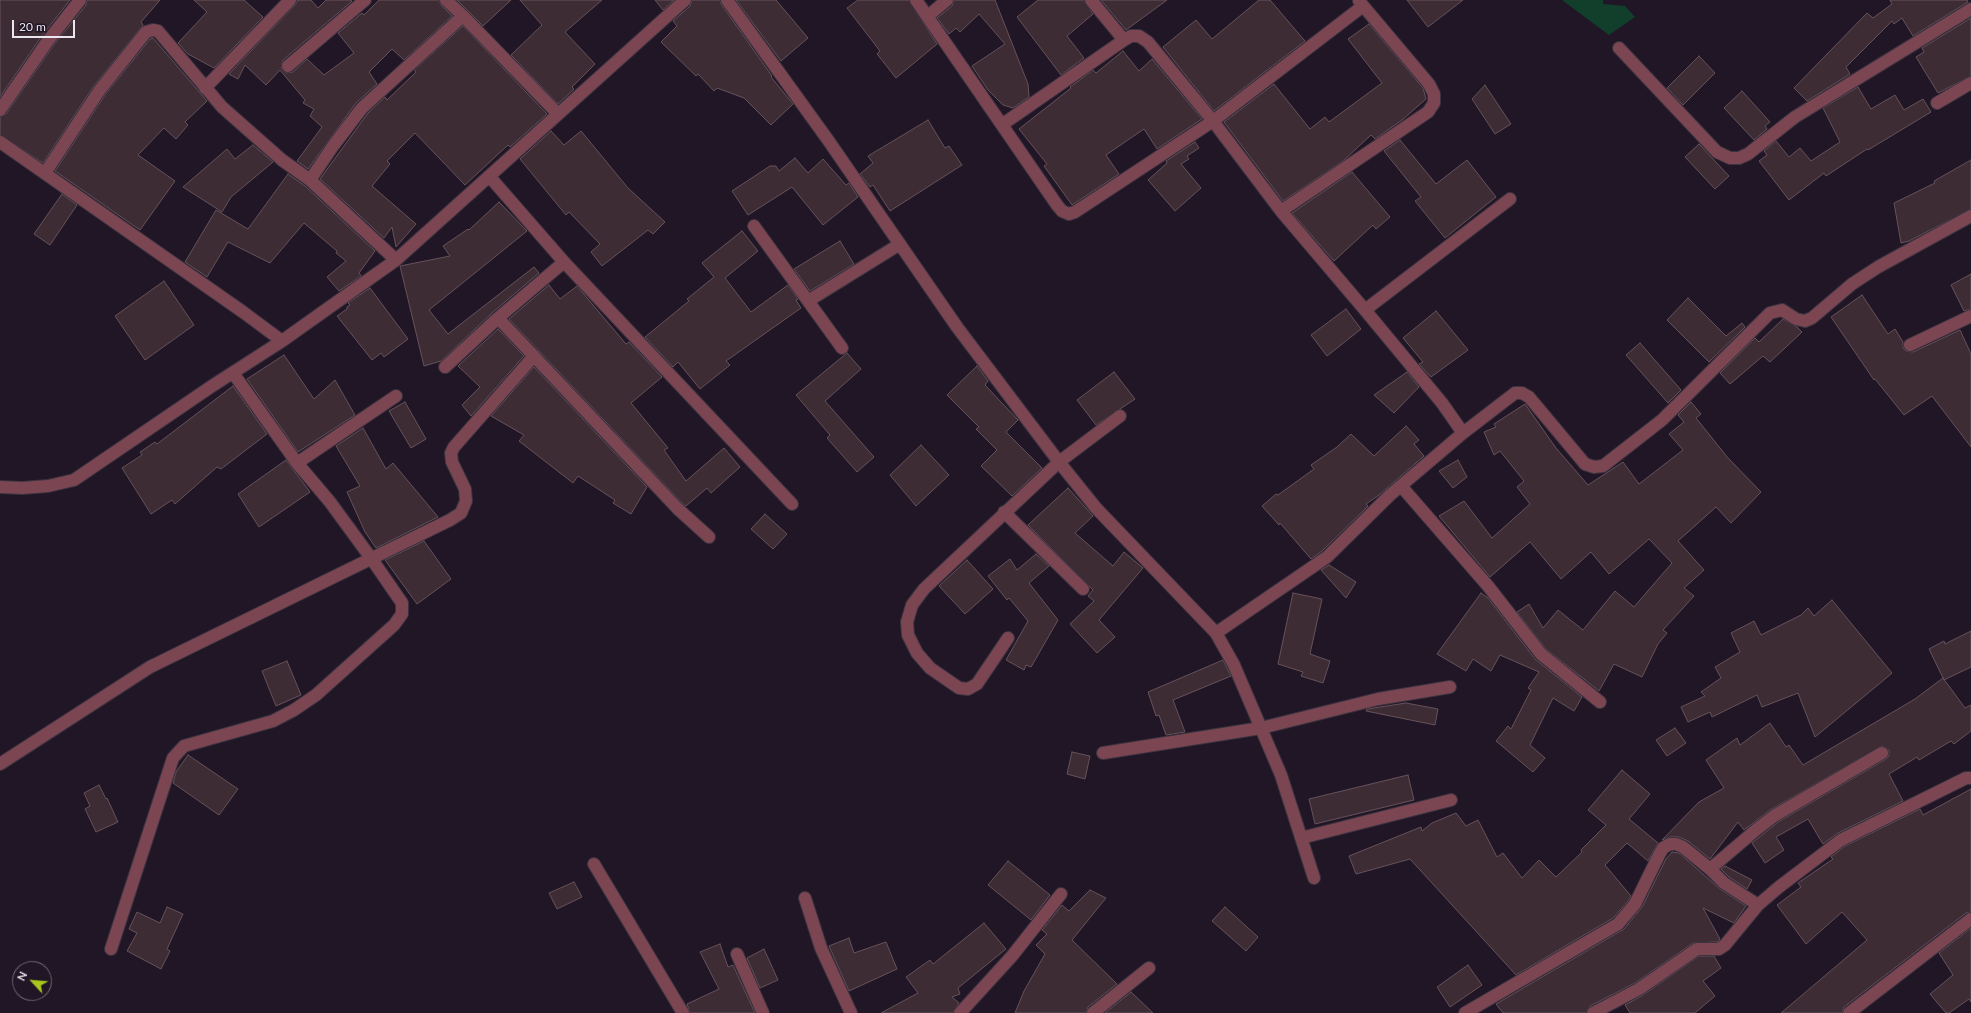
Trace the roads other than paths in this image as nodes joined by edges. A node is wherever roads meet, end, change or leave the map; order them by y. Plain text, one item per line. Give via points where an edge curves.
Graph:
1 (80, 0) edge
2 (290, 0) edge
3 (365, 0) edge
4 (685, 0) edge
5 (727, 0) edge
6 (916, 0) edge
7 (947, 0) edge
8 (1090, 0) edge
9 (453, 2) edge
10 (1360, 3) edge
11 (1971, 9) edge
12 (463, 16) junction
13 (928, 16) junction
14 (1124, 40) junction
15 (1619, 48) dead end
16 (288, 66) dead end
17 (1971, 83) edge
18 (204, 88) junction
19 (1936, 103) dead end
20 (0, 110) edge
21 (558, 114) junction
22 (1213, 121) junction
23 (1003, 124) junction
24 (0, 142) edge
25 (45, 173) junction
26 (489, 176) junction
27 (310, 180) junction
28 (1510, 199) dead end
29 (1281, 212) junction
30 (1971, 216) edge
31 (754, 226) dead end
32 (900, 244) junction
33 (396, 260) junction
34 (564, 262) junction
35 (808, 301) junction
36 (1365, 310) junction
37 (1971, 316) edge
38 (498, 318) junction
39 (282, 342) junction
40 (1910, 345) dead end
41 (842, 348) dead end
42 (534, 356) junction
43 (445, 367) dead end
44 (233, 373) junction
45 (396, 396) dead end
46 (1120, 416) dead end
47 (1463, 433) junction
48 (297, 462) junction
49 (1059, 462) junction
50 (1401, 486) junction
51 (0, 487) edge
52 (792, 504) dead end
53 (1004, 512) junction
54 (709, 537) dead end
55 (371, 558) junction
56 (1083, 589) dead end
57 (1216, 633) junction
58 (1008, 638) dead end
59 (1450, 687) dead end
60 (1600, 702) dead end
61 (1261, 728) junction
62 (1103, 753) dead end
63 (1882, 753) dead end
64 (0, 764) edge
65 (1971, 778) edge
66 (1451, 800) dead end
67 (1301, 838) junction
68 (594, 864) dead end
69 (1710, 869) junction
70 (1314, 878) dead end
71 (1061, 894) dead end
72 (805, 898) dead end
73 (1758, 905) junction
74 (1971, 919) edge
75 (111, 949) dead end
76 (737, 954) dead end
77 (1149, 968) dead end
78 (682, 1013) edge
79 (763, 1013) edge
80 (852, 1013) edge
81 (960, 1013) edge
82 (1093, 1013) edge
83 (1465, 1013) edge
84 (1593, 1013) edge
85 (1850, 1013) edge

1 - 20 street
2 - 18 street
3 - 16 street
4 - 21 street
5 - 32 street
6 - 13 street
7 - 13 street
8 - 14 street
9 - 12 street
10 - 22 street
10 - 29 street via 1429,84 1434,94 1434,103 1428,112
11 - 15 street via 1795,117 1748,154 1739,158 1730,158 1717,152
12 - 21 street
12 - 27 street via 362,108
13 - 23 street
14 - 22 street via 1131,36 1139,36 1148,42
14 - 23 street
17 - 19 street
18 - 25 street via 164,36 158,31 146,32 100,92
18 - 27 street via 282,160
21 - 26 street
22 - 23 street via 1069,214 1056,205
22 - 29 street
24 - 25 street
25 - 39 street
26 - 33 street
26 - 34 street
27 - 33 street
28 - 36 street
29 - 36 street
30 - 47 street via 1871,271 1812,318 1805,321 1796,319 1782,310 1770,312 1662,420 1603,466 1585,464 1529,396 1522,393 1515,393
31 - 35 street
32 - 35 street
32 - 49 street via 957,327
33 - 39 street
34 - 38 street
34 - 52 street
35 - 41 street
36 - 47 street via 1442,403
37 - 40 street
38 - 42 street
38 - 43 street
39 - 44 street
42 - 54 street via 678,509
42 - 55 street via 451,453 452,462 465,490 466,501 461,513
44 - 48 street
44 - 51 street via 74,480 48,486
45 - 48 street
46 - 49 street
47 - 50 street
48 - 55 street
49 - 53 street
49 - 57 street via 1096,508
50 - 57 street via 1327,557
50 - 60 street via 1488,586 1541,654
53 - 56 street
53 - 58 street via 924,589 912,605 907,622 908,635 917,653 930,668 959,688 968,689 976,684
55 - 64 street via 150,668
55 - 75 street via 402,604 402,614 394,625 316,695 294,710 273,721 184,746 173,758
57 - 61 street via 1234,665
59 - 61 street via 1378,699
61 - 62 street
61 - 67 street via 1281,775
63 - 69 street via 1756,828
65 - 73 street via 1966,778 1841,840
66 - 67 street
67 - 70 street
68 - 78 street
69 - 73 street via 1724,883
69 - 83 street via 1676,844 1663,848 1635,904 1618,924
71 - 81 street via 1012,956
72 - 80 street via 821,948
73 - 84 street via 1719,949 1697,948 1640,989
74 - 85 street
76 - 79 street
77 - 82 street

